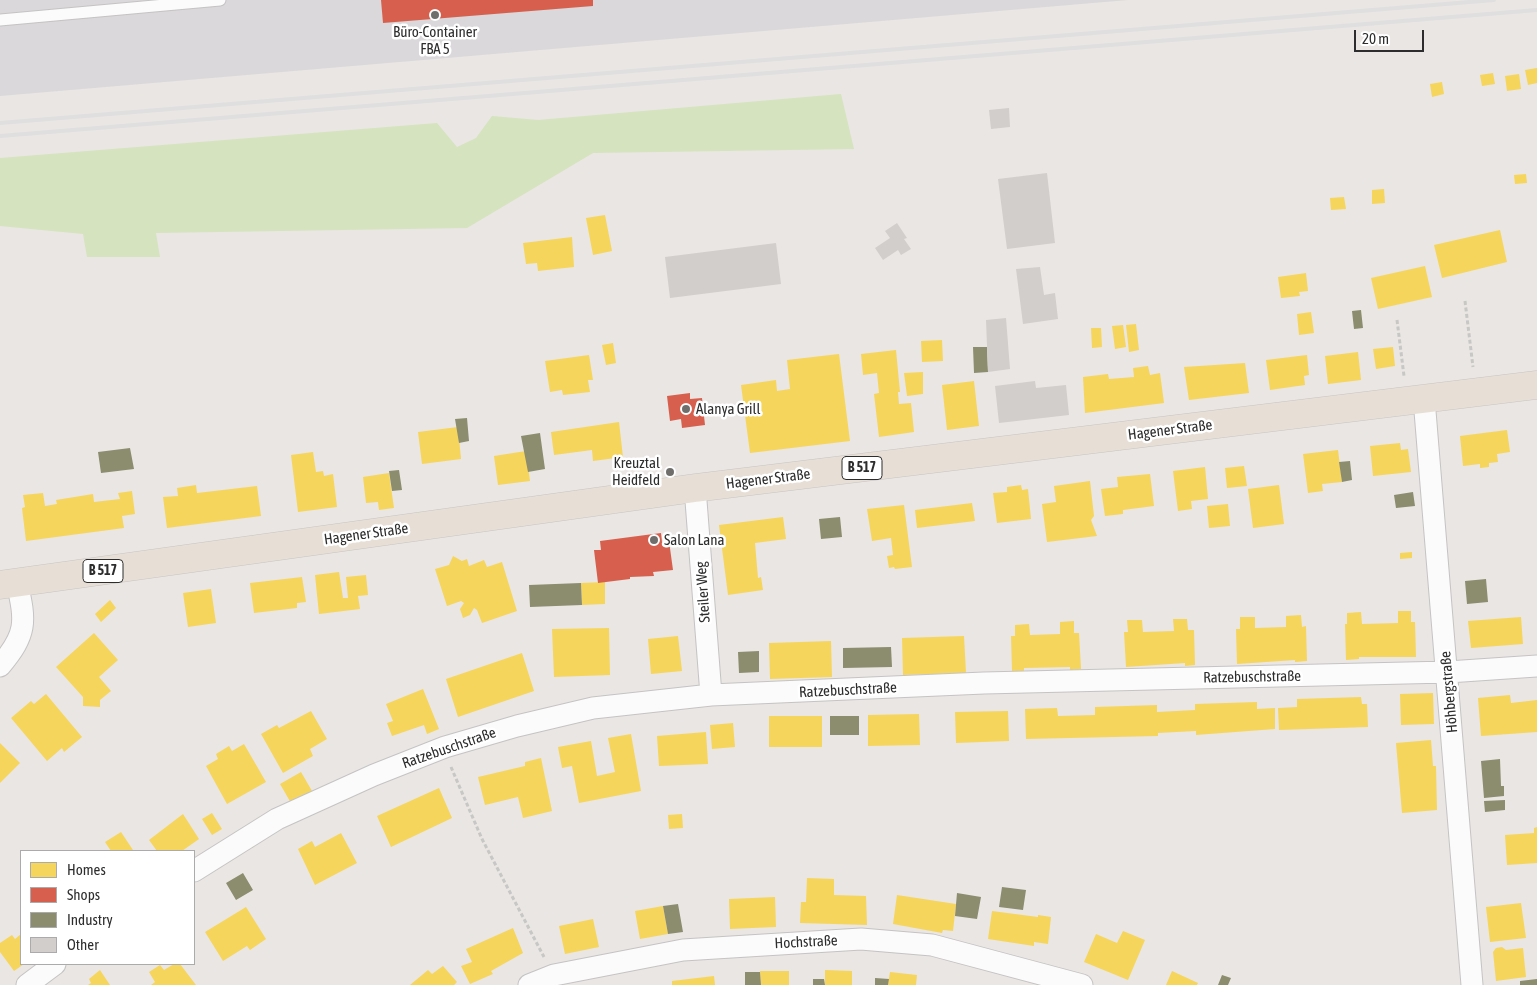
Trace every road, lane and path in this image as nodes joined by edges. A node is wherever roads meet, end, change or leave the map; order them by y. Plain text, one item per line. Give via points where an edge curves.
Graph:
1 (220, 0) edge
2 (0, 20) edge
3 (1466, 301) dead end
4 (1397, 320) dead end
5 (1473, 371) dead end
6 (1537, 385) edge
7 (1415, 400) junction
8 (695, 488) junction
9 (9, 584) edge
10 (0, 666) edge
11 (1537, 666) edge
12 (1448, 672) junction
13 (711, 695) junction
14 (452, 769) dead end
15 (195, 870) edge
16 (54, 965) edge
17 (554, 975) junction
18 (27, 985) edge
19 (530, 985) edge
20 (1082, 985) edge
21 (1472, 985) edge

1 - 2 lane
3 - 5 path
4 - 7 path
6 - 7 main road, Hagener Straße / B 517
7 - 8 main road, Hagener Straße / B 517
7 - 12 street, Höhbergstraße
8 - 9 main road, Hagener Straße / B 517
8 - 13 street, Steiler Weg
9 - 10 street via 25,615 24,626
11 - 12 street, Ratzebuschstraße
12 - 13 street, Ratzebuschstraße via 984,683
12 - 21 street, Höhbergstraße
13 - 15 street, Ratzebuschstraße via 593,708 445,747 277,819
14 - 17 path via 482,839
16 - 18 street
17 - 19 street, Hochstraße
17 - 20 street, Hochstraße via 683,950 861,939 932,945

